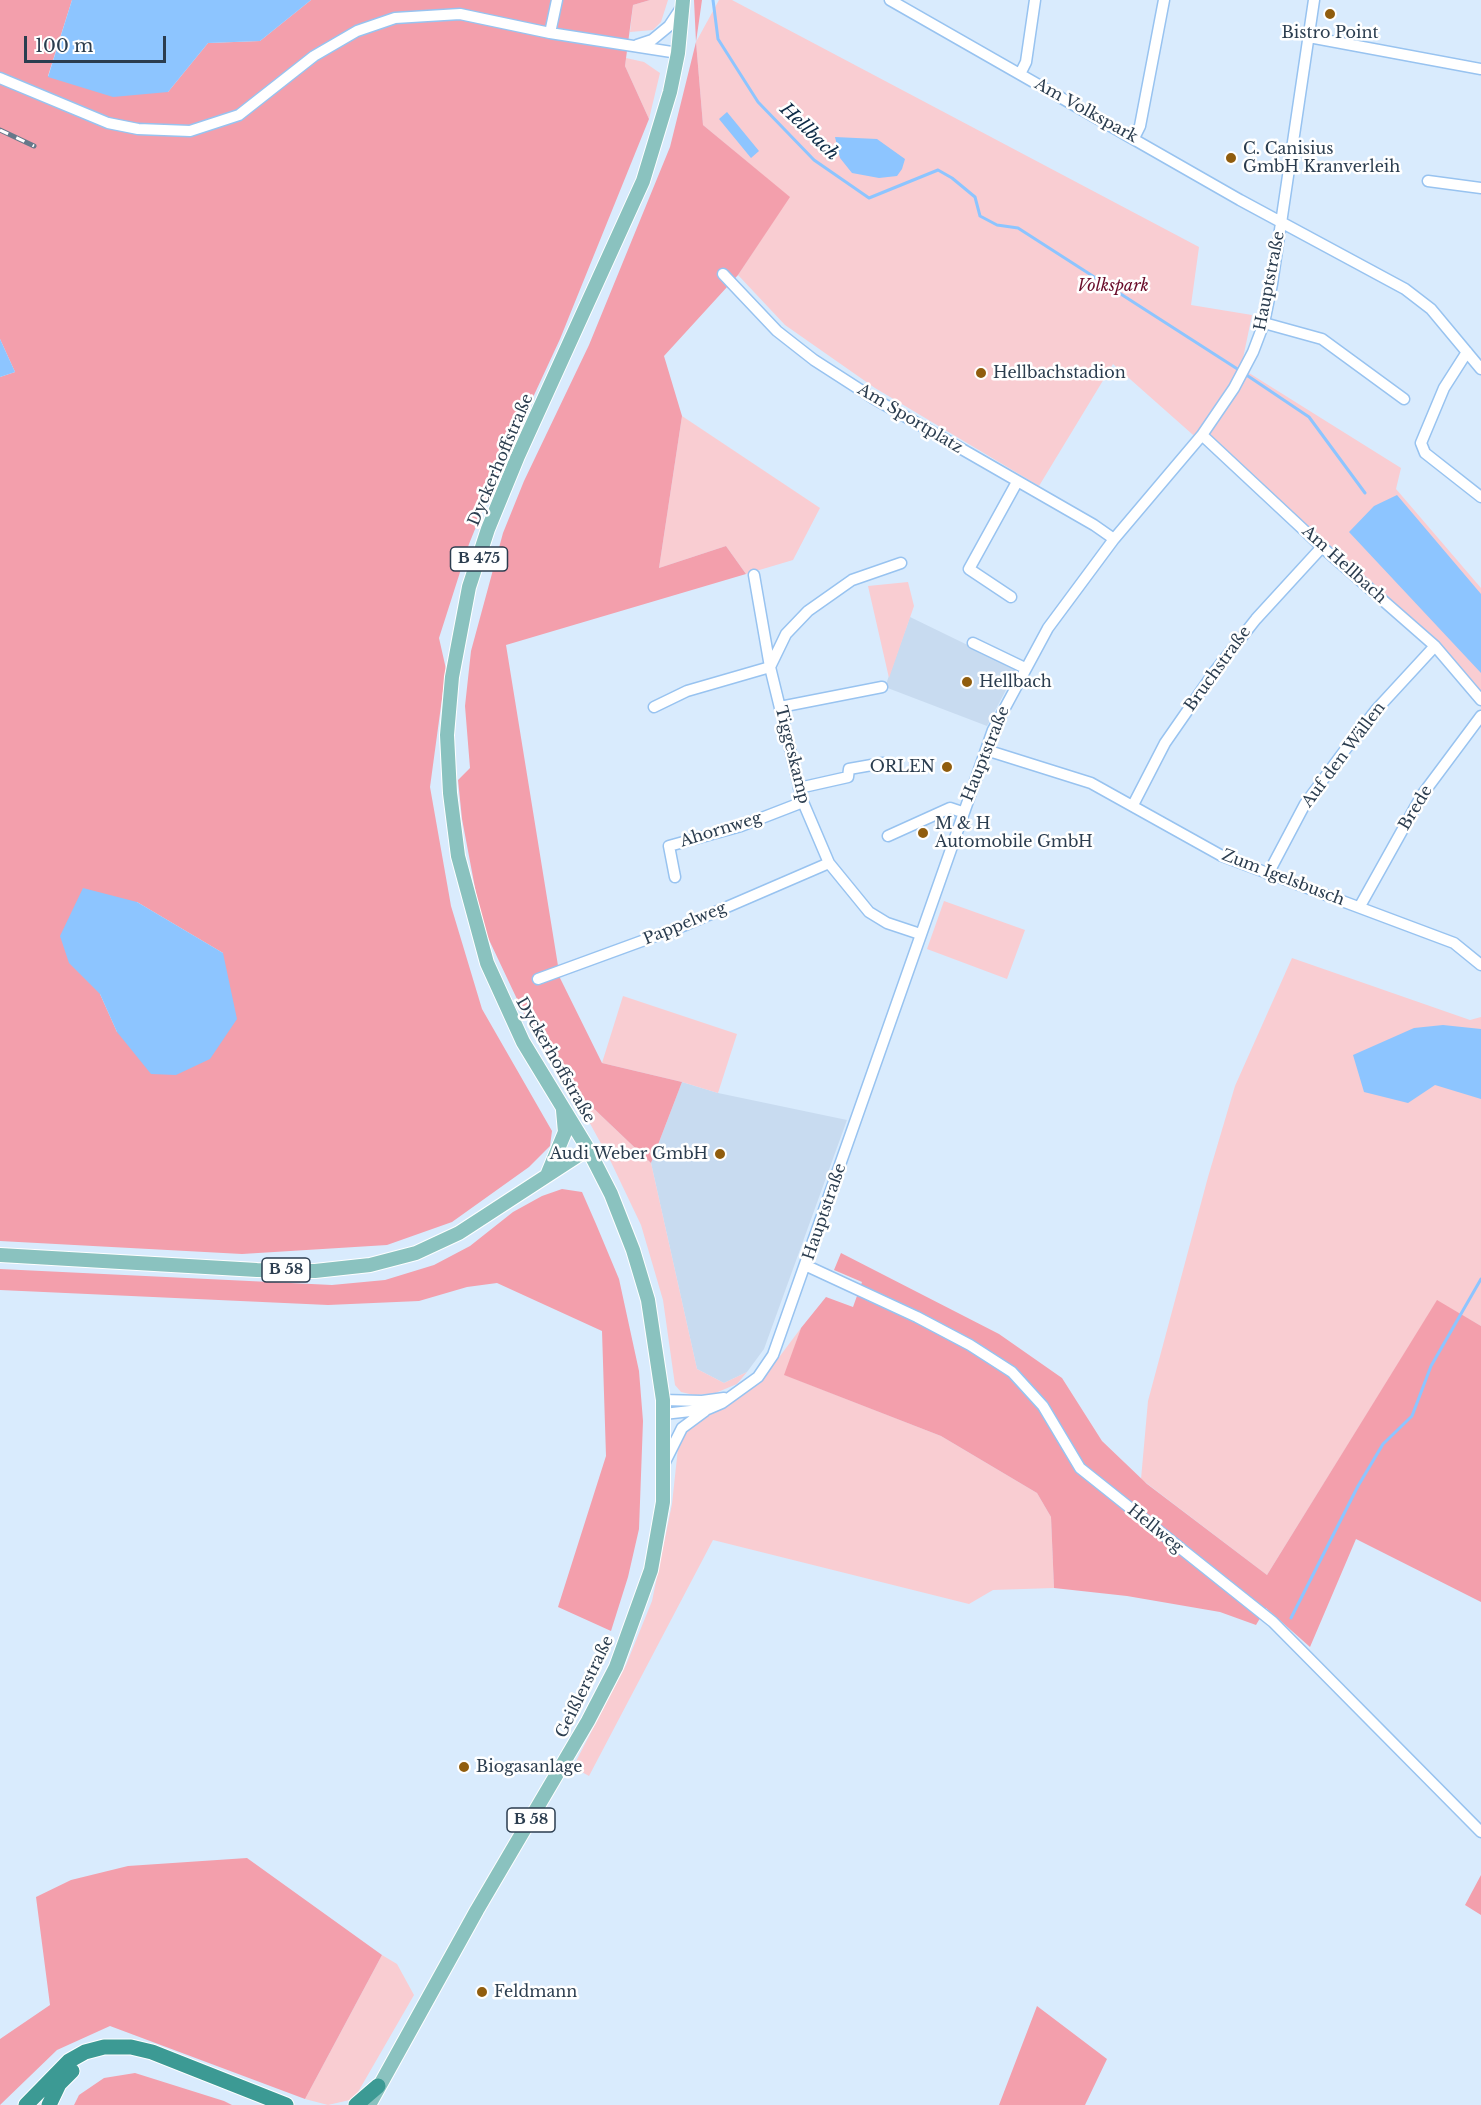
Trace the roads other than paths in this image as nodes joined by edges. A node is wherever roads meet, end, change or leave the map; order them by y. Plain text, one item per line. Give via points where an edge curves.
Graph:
1 (557, 0) edge
2 (890, 0) edge
3 (1035, 0) edge
4 (1164, 0) edge
5 (1314, 0) edge
6 (683, 3) edge
7 (550, 33) junction
8 (1309, 37) junction
9 (634, 46) junction
10 (678, 53) junction
11 (1481, 69) edge
12 (1020, 74) junction
13 (0, 78) edge
14 (1134, 138) junction
15 (1428, 181) dead end
16 (1481, 188) edge
17 (1281, 222) junction
18 (723, 274) dead end
19 (1264, 323) junction
20 (1467, 352) junction
21 (1481, 369) edge
22 (1404, 399) dead end
23 (1202, 435) junction
24 (1017, 482) junction
25 (1481, 497) edge
26 (1114, 539) junction
27 (1322, 547) junction
28 (901, 563) dead end
29 (754, 574) dead end
30 (1011, 597) dead end
31 (974, 643) dead end
32 (1434, 646) junction
33 (770, 668) junction
34 (1025, 668) junction
35 (882, 687) dead end
36 (1481, 700) edge
37 (654, 707) dead end
38 (780, 707) junction
39 (1481, 716) edge
40 (986, 750) junction
41 (883, 763) dead end
42 (799, 788) junction
43 (803, 802) junction
44 (1133, 805) junction
45 (963, 813) junction
46 (888, 836) dead end
47 (829, 863) junction
48 (1268, 874) junction
49 (675, 877) dead end
50 (1360, 906) junction
51 (920, 934) junction
52 (1481, 965) edge
53 (538, 979) dead end
54 (562, 1106) junction
55 (588, 1149) junction
56 (548, 1173) junction
57 (0, 1255) edge
58 (807, 1266) junction
59 (730, 1397) junction
60 (663, 1400) junction
61 (708, 1409) junction
62 (664, 1414) junction
63 (665, 1462) junction
64 (1481, 1832) edge
65 (378, 2086) junction
66 (26, 2105) edge
67 (49, 2105) edge
68 (263, 2105) edge
69 (286, 2105) edge
70 (356, 2105) edge
71 (369, 2105) edge

1 - 7 street
2 - 12 street, Am Volkspark
3 - 12 street via 1026,62
4 - 14 street via 1140,126
5 - 8 street, Hauptstraße
6 - 9 street via 669,26 652,40
6 - 10 main road, Dyckerhoffstraße / B 475
7 - 9 street
7 - 13 street via 460,14 394,18 357,32 314,56 239,115 190,131 138,129 108,123
8 - 11 street
8 - 17 street, Hauptstraße
9 - 10 street
10 - 54 main road, Dyckerhoffstraße / B 475 via 660,133 643,181 488,529 469,587 452,676 447,735 450,793 458,856 474,923 501,998
12 - 14 street, Am Volkspark
14 - 17 street, Am Volkspark
15 - 16 street
17 - 19 street, Hauptstraße
17 - 20 street, Am Volkspark via 1405,289 1431,309
18 - 24 street, Am Sportplatz via 777,331 814,360
19 - 22 street via 1322,339
19 - 23 street, Hauptstraße via 1245,369
20 - 21 street, Am Volkspark
20 - 25 street via 1444,388 1421,443 1425,453
23 - 26 street, Hauptstraße
23 - 27 street, Am Hellbach
24 - 26 street, Am Sportplatz
24 - 30 street via 969,569
26 - 34 street, Hauptstraße via 1067,601
27 - 32 street, Am Hellbach
27 - 44 street, Bruchstraße via 1215,671 1165,743
28 - 33 street via 852,580 808,611 786,634
29 - 33 street, Tiggeskamp
31 - 34 street
32 - 36 street, Am Hellbach
32 - 48 street, Auf den Wällen via 1376,710 1305,804
33 - 37 street via 687,691
33 - 38 street, Tiggeskamp
34 - 40 street, Hauptstraße
35 - 38 street
38 - 42 street, Tiggeskamp
39 - 50 street, Brede via 1422,795
40 - 44 street, Zum Igelsbusch via 1091,783
40 - 45 street, Hauptstraße
41 - 42 street via 849,769 848,777
42 - 43 street, Tiggeskamp
43 - 47 street, Tiggeskamp
43 - 49 street, Ahornweg via 741,826 669,846
44 - 48 street, Zum Igelsbusch via 1222,856
45 - 46 street via 950,808
45 - 51 street, Hauptstraße
47 - 51 street, Tiggeskamp via 868,912
47 - 53 street, Pappelweg via 683,926
48 - 50 street, Zum Igelsbusch
50 - 52 street, Zum Igelsbusch via 1454,943
51 - 58 street, Hauptstraße
54 - 55 main road, Dyckerhoffstraße / B 475
54 - 56 main road via 565,1132
55 - 56 main road, B 58
55 - 60 main road, Dyckerhoffstraße / B 58 via 611,1194 636,1260 654,1329
56 - 57 main road, B 58 via 459,1233 416,1253 370,1265 315,1271 257,1270
58 - 59 street, Hauptstraße via 773,1355 758,1377
58 - 64 street, Hellweg via 917,1317 1012,1372 1043,1406 1080,1468 1273,1622
59 - 60 street, Hauptstraße
59 - 61 street, Hauptstraße
60 - 62 main road, Dyckerhoffstraße / B 58
61 - 62 street, Hauptstraße
61 - 63 street via 682,1428
62 - 63 main road, Geißlerstraße / B 58
63 - 65 main road, Geißlerstraße / B 58 via 663,1502 651,1570 616,1667
65 - 70 highway
65 - 71 main road, Geißlerstraße / B 58
66 - 69 highway via 69,2061 85,2052 131,2047
67 - 68 highway via 59,2084 77,2066 109,2055 152,2061

